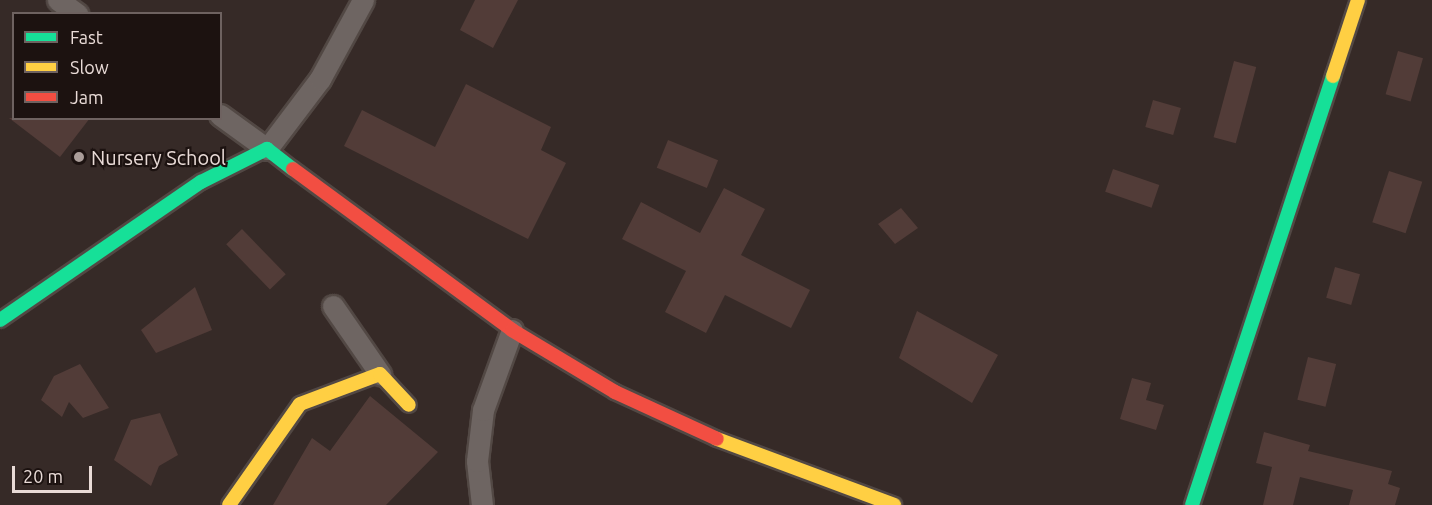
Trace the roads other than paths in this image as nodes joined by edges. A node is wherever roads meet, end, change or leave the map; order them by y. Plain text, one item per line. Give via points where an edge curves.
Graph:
1 (58, 0) edge
2 (363, 0) edge
3 (1358, 0) edge
4 (74, 12) edge
5 (222, 117) edge
6 (267, 149) junction
7 (333, 306) dead end
8 (0, 320) edge
9 (512, 330) junction
10 (380, 374) junction
11 (409, 405) dead end
12 (229, 505) edge
13 (482, 505) edge
14 (894, 505) edge
15 (1192, 505) edge

1 - 4 street
2 - 6 street via 320,79
3 - 15 street
5 - 6 street
6 - 8 street via 201,182
6 - 9 street
7 - 10 street
9 - 13 street via 483,410 477,461
9 - 14 street via 615,392 707,435
10 - 11 street
10 - 12 street via 300,404

